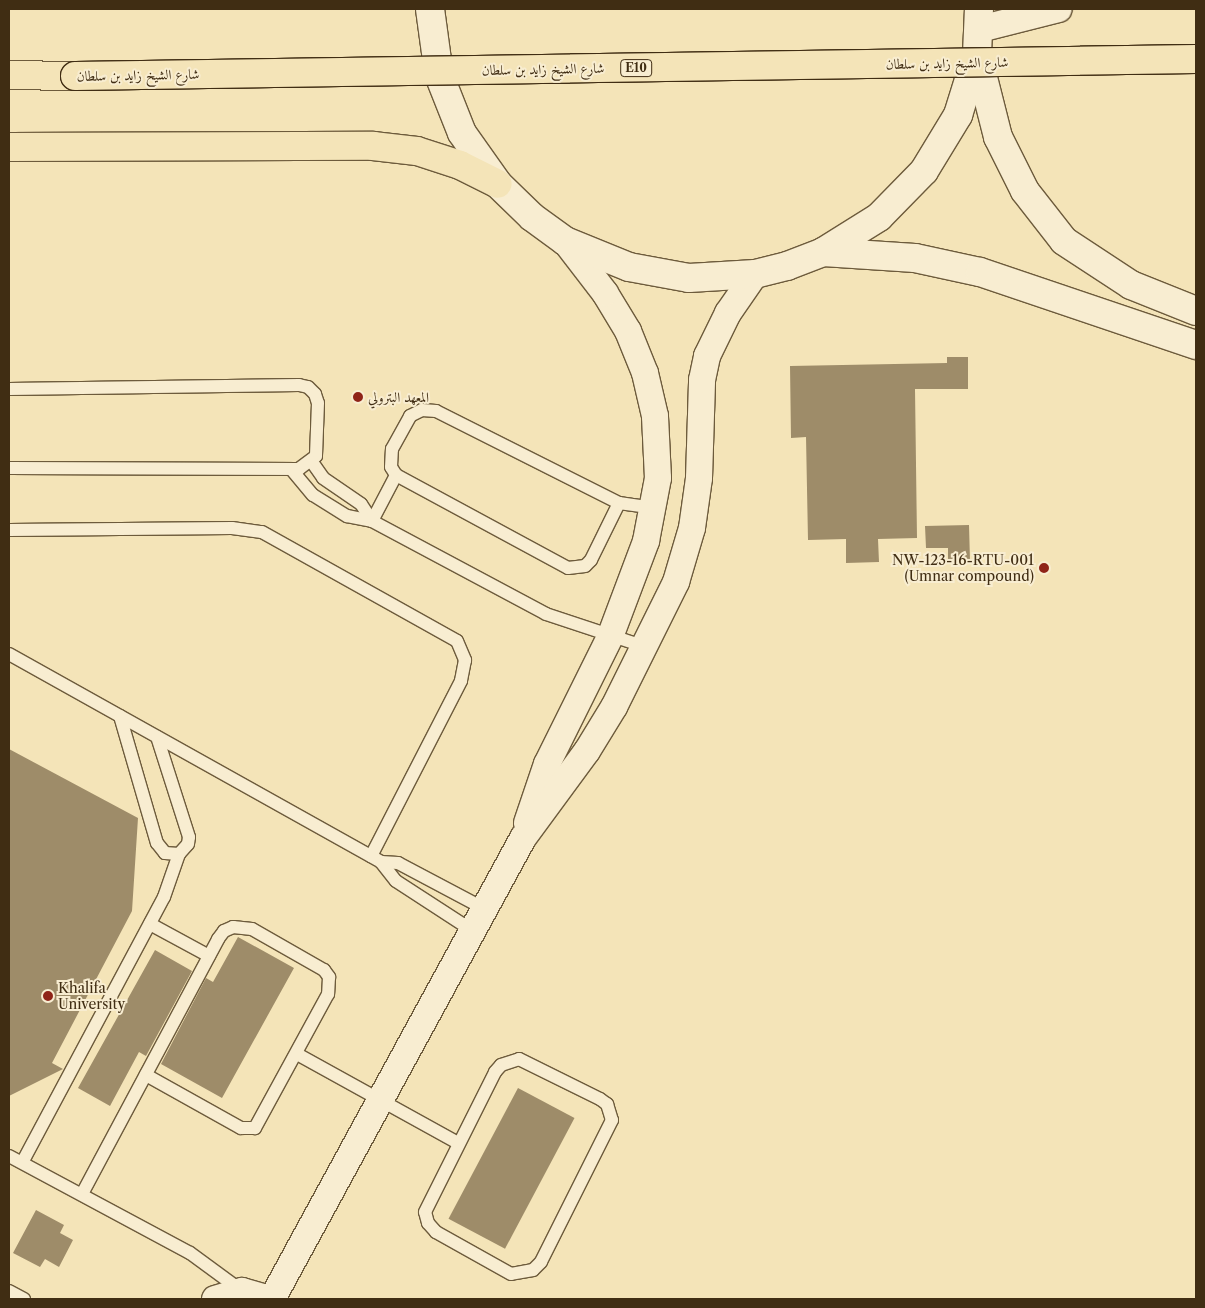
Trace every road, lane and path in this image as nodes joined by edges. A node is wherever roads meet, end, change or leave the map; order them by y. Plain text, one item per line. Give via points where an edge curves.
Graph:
1 (430, 9) edge
2 (1059, 9) edge
3 (979, 30) edge
4 (1196, 59) edge
5 (9, 76) edge
6 (9, 146) edge
7 (498, 184) junction
8 (565, 241) junction
9 (823, 252) junction
10 (755, 274) junction
11 (1196, 311) edge
12 (1196, 345) edge
13 (9, 389) edge
14 (312, 462) junction
15 (9, 468) edge
16 (291, 469) junction
17 (396, 475) junction
18 (619, 503) junction
19 (654, 508) junction
20 (372, 521) junction
21 (9, 530) edge
22 (610, 637) junction
23 (646, 646) junction
24 (9, 654) edge
25 (120, 716) junction
26 (158, 737) junction
27 (523, 838) junction
28 (179, 854) junction
29 (376, 859) junction
30 (479, 920) junction
31 (150, 924) junction
32 (209, 956) junction
33 (297, 1054) junction
34 (146, 1075) junction
35 (380, 1101) junction
36 (458, 1143) junction
37 (14, 1157) edge
38 (82, 1194) junction
39 (9, 1291) edge
40 (242, 1292) junction
41 (24, 1299) edge
42 (215, 1299) edge
43 (271, 1299) edge

1 - 7 main road via 439,75 462,133
2 - 3 street
3 - 9 main road via 958,115 924,171 879,217
3 - 11 main road via 998,137 1024,191 1064,241 1131,285
4 - 5 highway, شارع الشيخ زايد بن سلطان / E10, bridge
6 - 7 highway via 373,146 417,151
7 - 8 main road via 532,217
8 - 10 main road via 628,267 689,278
8 - 19 street via 605,294 628,332 645,373 658,447
9 - 10 main road via 788,266
9 - 12 main road via 915,258 980,272
10 - 23 street via 728,313 707,356 702,380 699,478 692,528 676,582
13 - 14 lane via 286,384 308,387 318,403 318,448
14 - 16 lane
14 - 20 lane via 323,478 361,504
15 - 16 lane
16 - 20 lane via 304,487 323,502 347,516
17 - 18 lane via 568,568 585,566 591,560
17 - 18 lane via 391,467 392,449 410,416 429,410
17 - 20 lane
18 - 19 lane
19 - 22 street via 646,540
20 - 22 lane via 546,614
21 - 29 lane via 232,528 262,532 457,641 465,660 463,676
22 - 23 lane
22 - 27 street via 546,764
23 - 27 street via 587,751
24 - 25 lane
25 - 26 lane
25 - 28 lane via 157,842 165,853
26 - 28 lane via 189,838
26 - 29 lane
27 - 30 street
28 - 31 lane via 170,884
29 - 30 lane via 396,880
29 - 30 lane via 398,863
30 - 35 street
31 - 32 lane
31 - 37 lane
32 - 33 lane via 224,931 242,926 324,970 329,977 328,994
32 - 34 lane
33 - 34 lane via 260,1123 248,1129
33 - 35 lane
34 - 38 lane
35 - 36 lane
35 - 43 street
36 - 36 lane via 428,1201 428,1224 500,1270 522,1274 541,1262 609,1128 612,1112 600,1099 528,1061 509,1060 495,1072
37 - 38 lane
38 - 40 lane via 209,1264
39 - 41 lane
40 - 42 street
40 - 43 street

